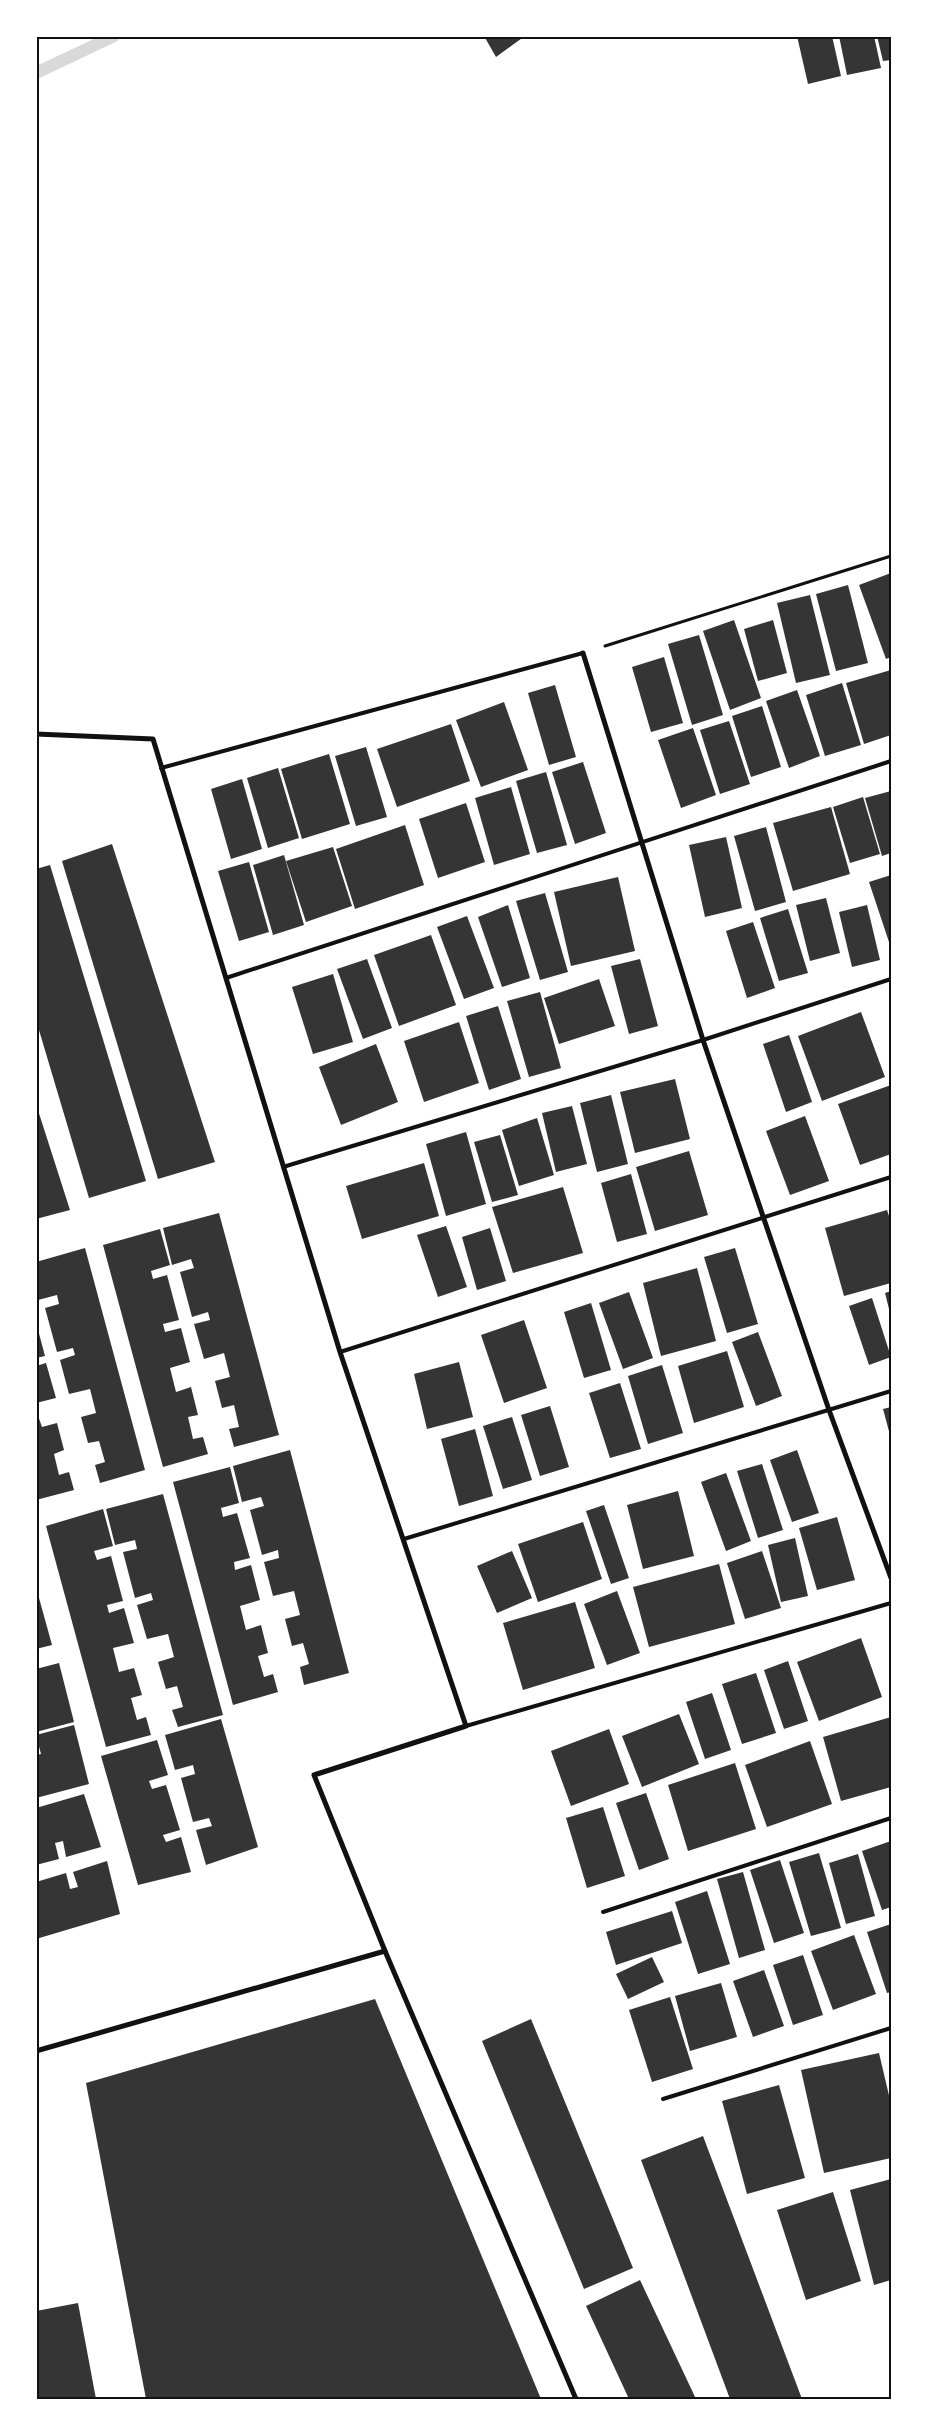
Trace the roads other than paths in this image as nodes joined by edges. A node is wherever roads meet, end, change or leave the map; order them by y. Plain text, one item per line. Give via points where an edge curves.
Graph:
1 (583, 653) joint
2 (36, 734) edge
3 (891, 761) edge
4 (162, 768) junction
5 (641, 841) junction
6 (226, 978) junction
7 (891, 979) edge
8 (703, 1040) junction
9 (283, 1167) junction
10 (891, 1177) edge
11 (764, 1219) junction
12 (340, 1352) junction
13 (891, 1391) edge
14 (829, 1410) junction
15 (404, 1539) junction
16 (891, 1578) edge
17 (891, 1603) edge
18 (466, 1726) junction
19 (891, 1818) edge
20 (603, 1912) dead end
21 (385, 1951) junction
22 (891, 2028) edge
23 (36, 2051) edge
24 (663, 2100) dead end
25 (576, 2399) edge

1 - 4 lane
1 - 5 street
2 - 4 street via 153,739
3 - 5 lane
4 - 6 street
5 - 6 lane
5 - 8 street
6 - 9 street
7 - 8 lane
8 - 9 lane
8 - 11 street
9 - 12 street
10 - 11 lane
11 - 12 lane
11 - 14 street
12 - 15 street
13 - 14 lane
14 - 15 lane
14 - 16 street
15 - 18 street
17 - 18 lane
18 - 21 street via 314,1775
19 - 20 lane
21 - 23 street
21 - 25 street
22 - 24 lane

